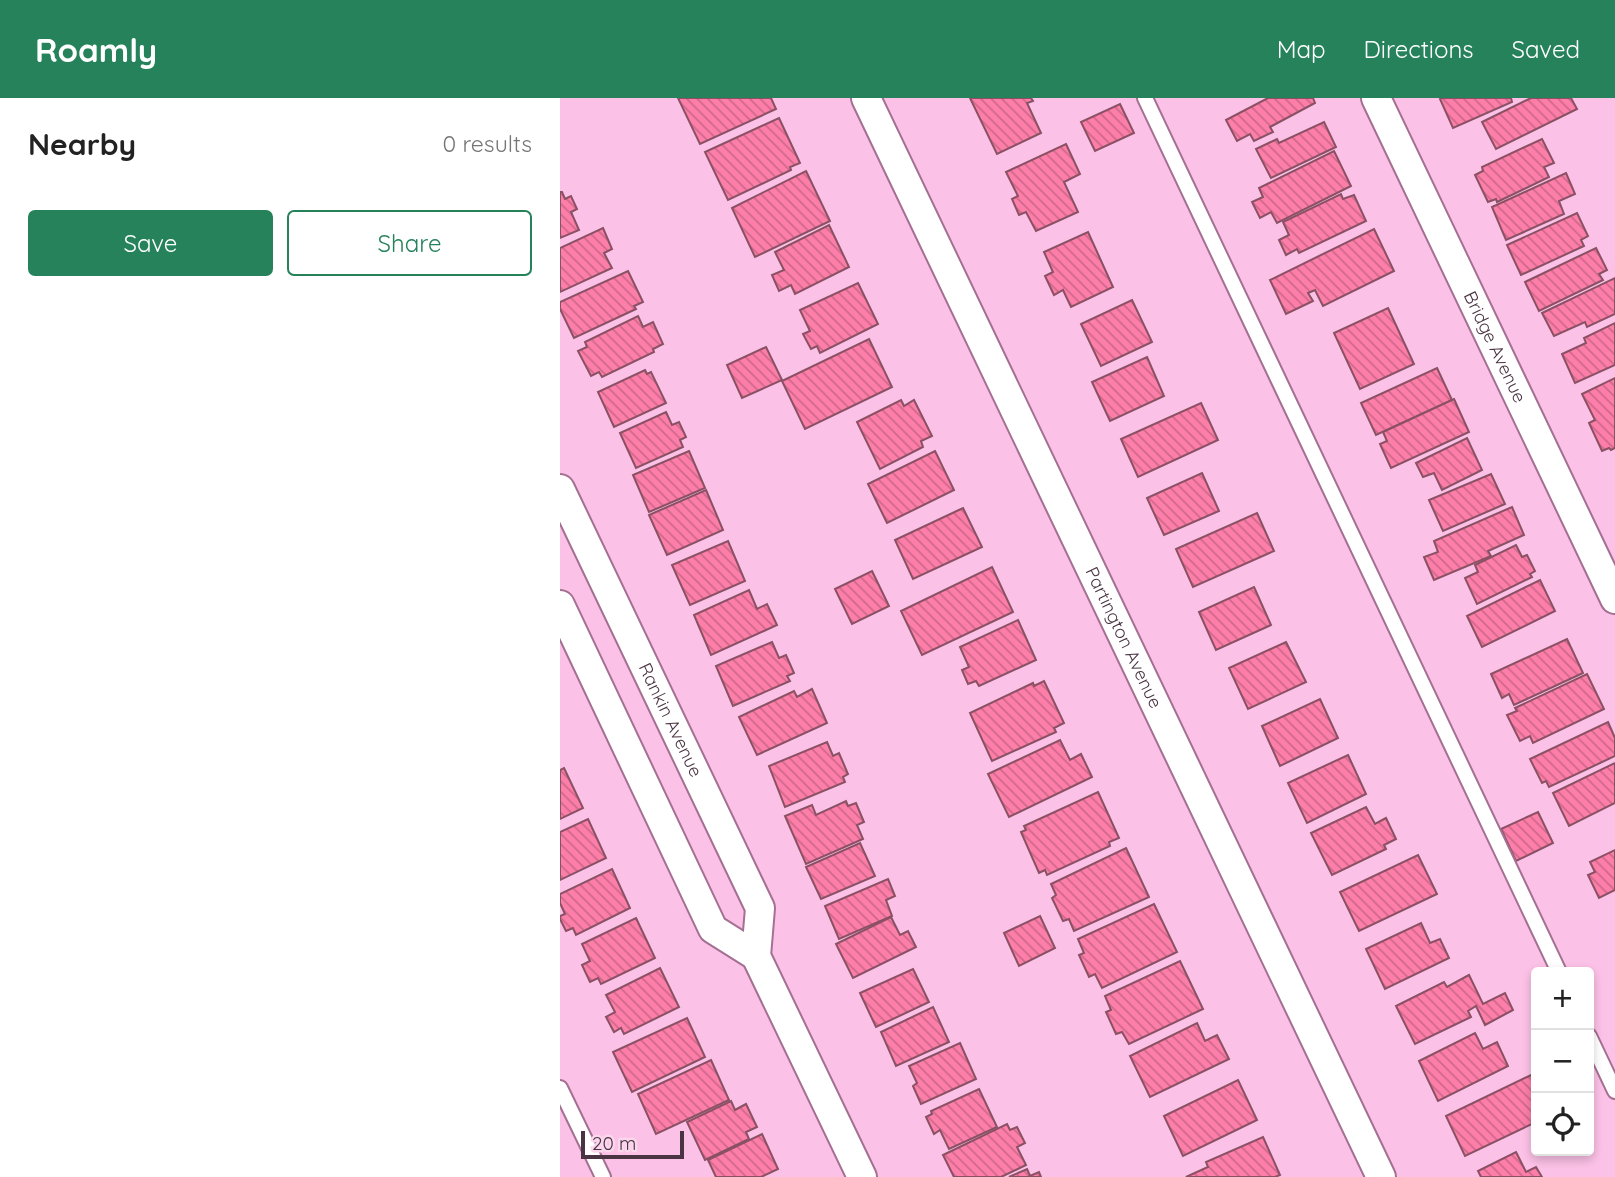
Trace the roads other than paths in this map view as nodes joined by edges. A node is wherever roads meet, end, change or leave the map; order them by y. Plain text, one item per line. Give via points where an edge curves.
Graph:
1 (866, 98) edge
2 (1145, 98) edge
3 (1376, 98) edge
4 (560, 489) edge
5 (1615, 598) edge
6 (560, 605) edge
7 (756, 956) junction
8 (1557, 967) edge
9 (1594, 1047) edge
10 (560, 1088) edge
11 (1615, 1091) edge
12 (603, 1177) edge
13 (862, 1177) edge
14 (1381, 1177) edge

1 - 14 street, Partington Avenue
2 - 8 lane
3 - 5 street, Bridge Avenue
4 - 7 street, Rankin Avenue via 760,908
6 - 7 street via 713,929
7 - 13 street
9 - 11 lane
10 - 12 lane

